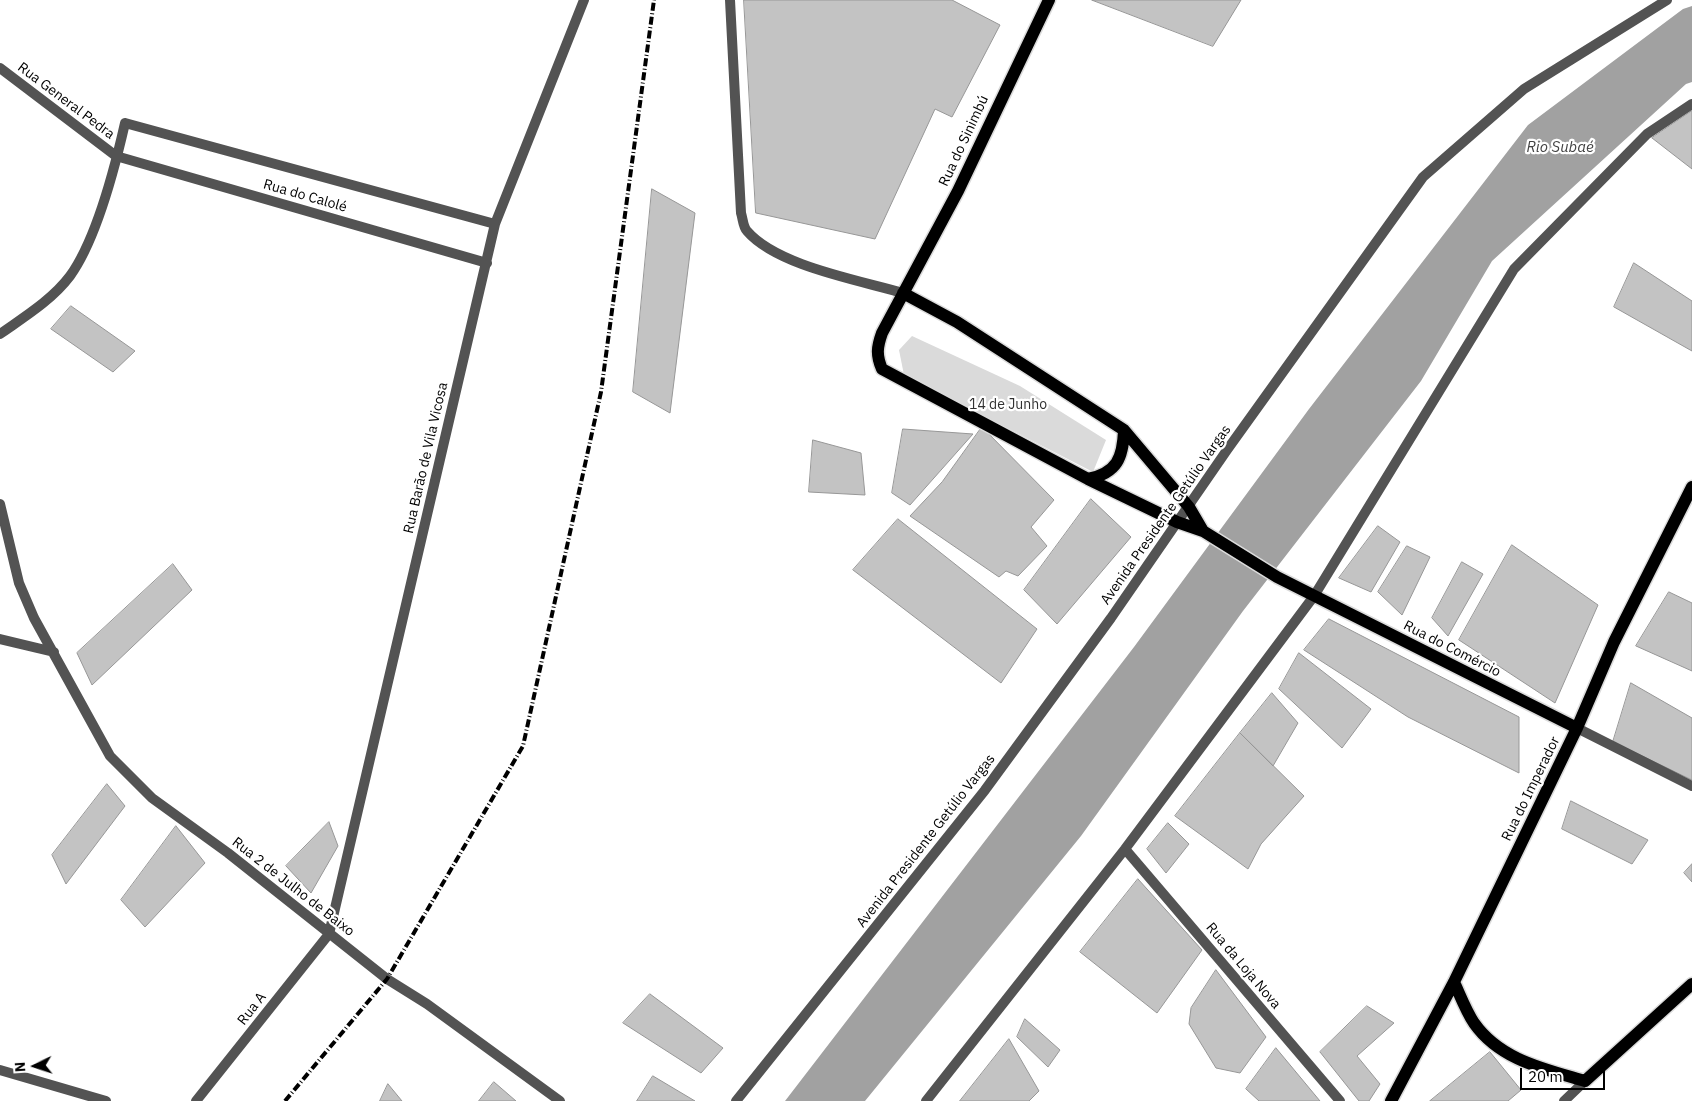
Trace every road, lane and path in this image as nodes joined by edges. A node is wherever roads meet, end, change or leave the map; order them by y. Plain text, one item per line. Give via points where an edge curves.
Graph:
1 (584, 0) edge
2 (730, 0) edge
3 (1048, 0) edge
4 (1667, 0) edge
5 (0, 68) edge
6 (1692, 104) edge
7 (116, 156) junction
8 (495, 224) junction
9 (487, 262) junction
10 (903, 292) junction
11 (0, 334) edge
12 (1124, 430) junction
13 (1088, 479) junction
14 (1692, 487) edge
15 (0, 504) edge
16 (1188, 507) junction
17 (1177, 522) junction
18 (1207, 534) junction
19 (1314, 596) junction
20 (0, 639) edge
21 (54, 652) junction
22 (1577, 728) junction
23 (1692, 786) edge
24 (1125, 848) junction
25 (329, 934) junction
26 (1454, 982) junction
27 (1692, 984) edge
28 (0, 1070) edge
29 (1585, 1081) junction
30 (106, 1101) edge
31 (196, 1101) edge
32 (560, 1101) edge
33 (736, 1101) edge
34 (926, 1101) edge
35 (1340, 1101) edge
36 (1391, 1101) edge
37 (1564, 1101) edge

1 - 8 street, Rua Barão de Vila Vicosa
2 - 10 street via 741,213 745,230 786,259
3 - 10 main road, Rua do Sinimbú via 958,191
4 - 16 street, Avenida Presidente Getúlio Vargas via 1524,89 1423,177
5 - 7 street, Rua General Pedra
6 - 19 street via 1647,134 1514,269
7 - 8 street, Rua do Calolé via 125,123
7 - 9 street, Rua do Calolé
7 - 11 street via 90,240 70,276 43,303
8 - 9 street, Rua Barão de Vila Vicosa
9 - 25 street, Rua Barão de Vila Vicosa
10 - 12 main road via 957,322
10 - 13 main road, Rua do Sinimbú via 877,346 882,369
12 - 13 main road via 1123,452 1116,464 1103,476
12 - 16 main road
13 - 17 main road, Rua do Sinimbú
14 - 22 main road, Rua do Imperador via 1614,642
15 - 21 street, Rua 2 de Julho de Baixo via 19,583
16 - 17 street, Avenida Presidente Getúlio Vargas
16 - 18 main road
17 - 18 main road, Rua do Sinimbú
17 - 33 street, Avenida Presidente Getúlio Vargas via 985,790
18 - 19 main road, Rua do Comércio via 1276,577
19 - 22 main road, Rua do Comércio
19 - 24 street
20 - 21 street
21 - 25 street, Rua 2 de Julho de Baixo via 110,756 152,798 228,853
22 - 23 street
22 - 26 main road, Rua do Imperador
24 - 34 street
24 - 35 street, Rua da Loja Nova
25 - 31 street, Rua A
25 - 32 street, Rua 2 de Julho de Baixo
26 - 29 main road via 1474,1023 1498,1048 1528,1064
26 - 36 main road, Rua do Imperador
27 - 29 main road
28 - 30 street
29 - 37 street

